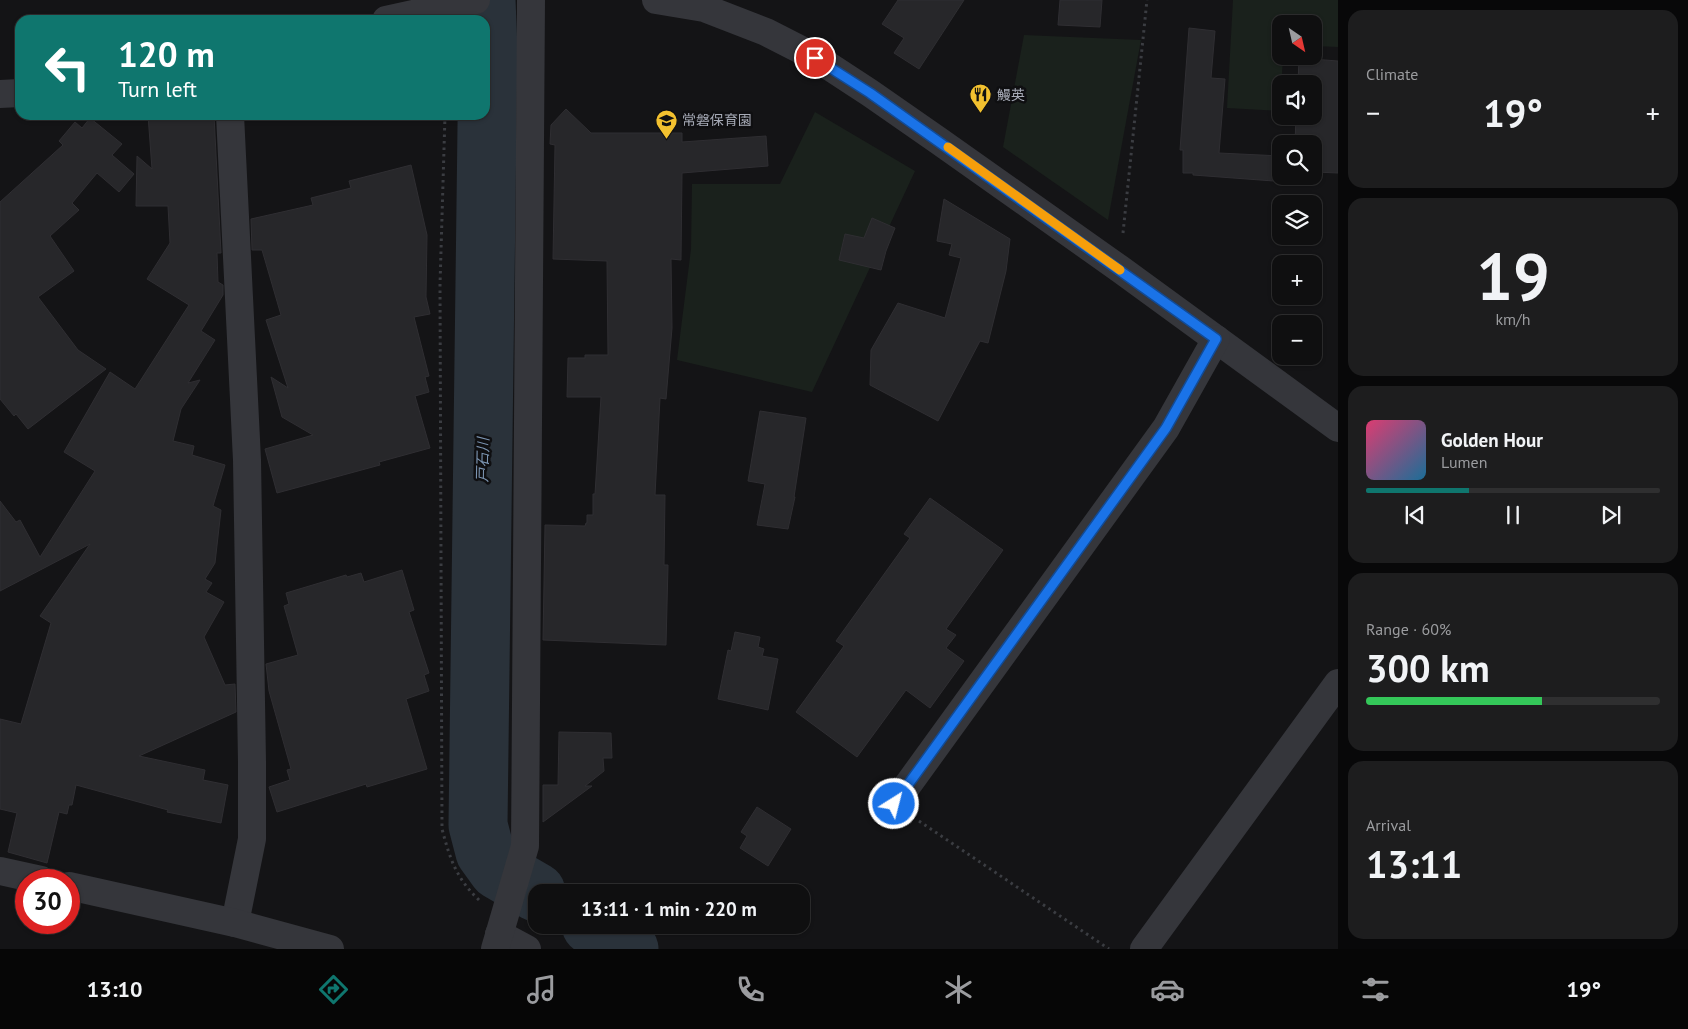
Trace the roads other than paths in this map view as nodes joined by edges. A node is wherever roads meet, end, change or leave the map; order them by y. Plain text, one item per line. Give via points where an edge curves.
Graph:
1 (531, 0) edge
2 (656, 0) edge
3 (466, 2) edge
4 (705, 4) edge
5 (408, 15) edge
6 (15, 93) edge
7 (0, 94) edge
8 (230, 120) edge
9 (1216, 339) junction
10 (1338, 428) edge
11 (1338, 683) edge
12 (894, 804) road end
13 (0, 871) edge
14 (15, 874) edge
15 (80, 888) edge
16 (235, 923) junction
17 (500, 931) edge
18 (330, 949) edge
19 (527, 949) edge
20 (1144, 949) edge

1 - 17 street via 525,846
2 - 4 street
3 - 5 street
4 - 9 street via 815,58 870,93
6 - 7 street
8 - 16 street via 247,460 252,762 252,839
9 - 10 street
9 - 12 street via 1166,428
11 - 20 street
13 - 14 street
15 - 16 street
16 - 18 street
17 - 19 street

